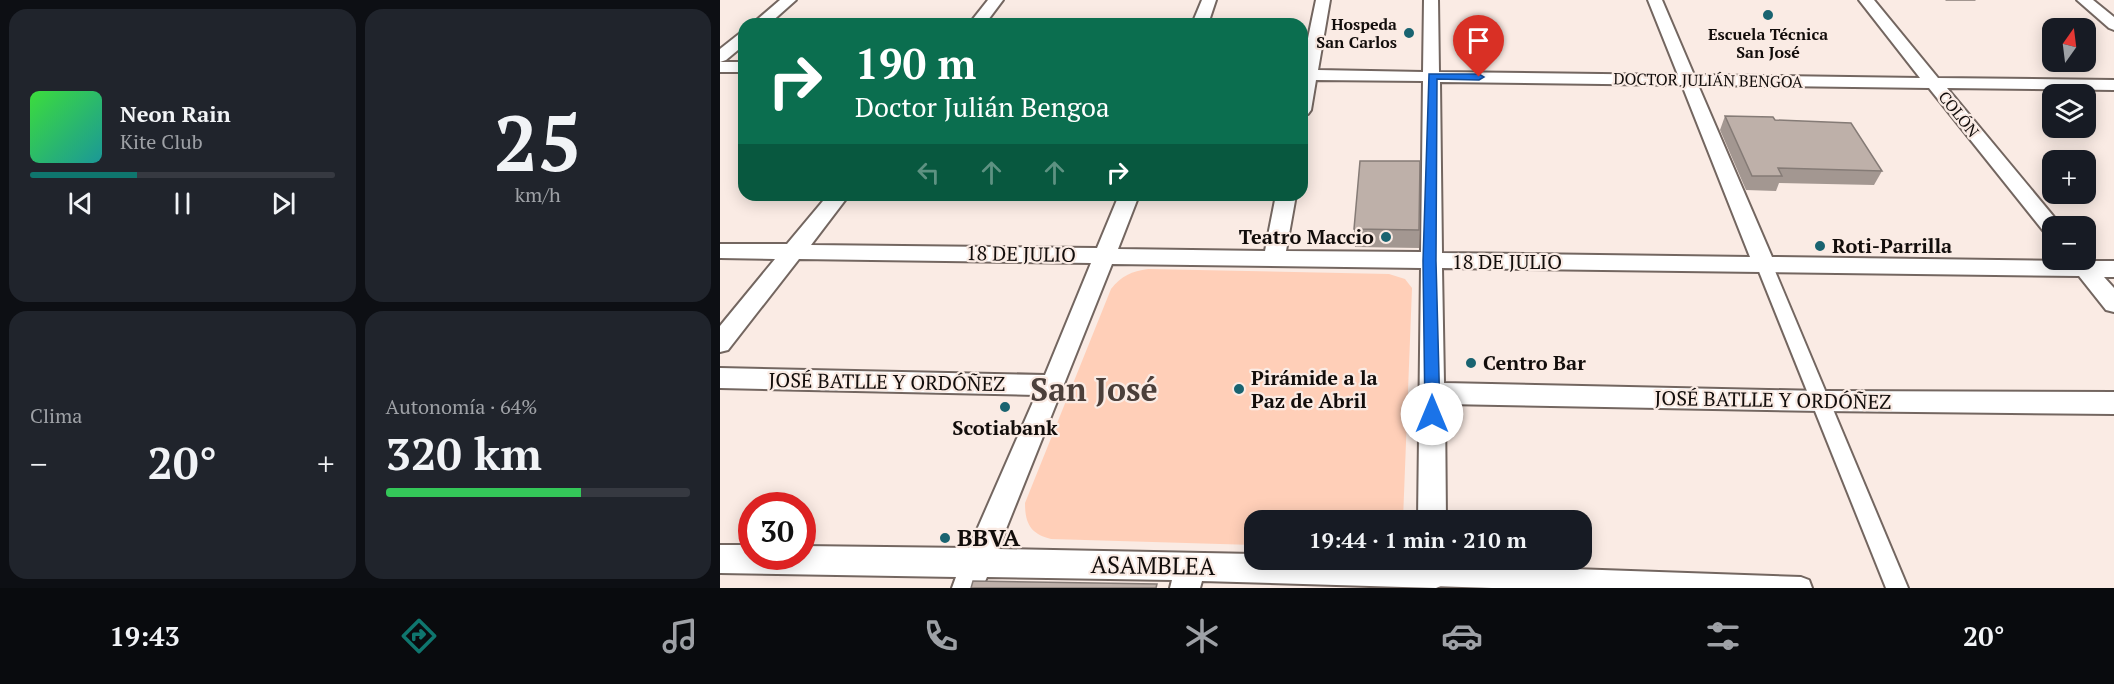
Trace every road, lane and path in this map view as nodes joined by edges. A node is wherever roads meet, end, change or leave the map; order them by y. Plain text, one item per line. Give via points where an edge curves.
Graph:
1 (789, 0) edge
2 (996, 0) edge
3 (1209, 0) edge
4 (1323, 0) edge
5 (1431, 0) edge
6 (1654, 0) edge
7 (1866, 0) edge
8 (2084, 0) edge
9 (767, 18) edge
10 (982, 18) edge
11 (1202, 18) edge
12 (2114, 25) edge
13 (738, 42) edge
14 (720, 57) edge
15 (1308, 62) edge
16 (720, 67) edge
17 (738, 67) edge
18 (1308, 75) edge
19 (1432, 76) junction
20 (1688, 79) junction
21 (1933, 82) junction
22 (2114, 85) edge
23 (834, 201) edge
24 (1126, 201) edge
25 (1285, 201) edge
26 (2042, 216) edge
27 (720, 251) edge
28 (794, 251) junction
29 (1104, 255) junction
30 (1274, 259) junction
31 (1430, 261) junction
32 (1764, 264) junction
33 (2042, 264) edge
34 (2096, 266) edge
35 (2114, 269) edge
36 (2086, 270) edge
37 (2114, 304) edge
38 (720, 343) edge
39 (720, 378) edge
40 (1053, 385) junction
41 (1432, 393) junction
42 (1821, 401) junction
43 (2114, 403) edge
44 (1432, 510) edge
45 (720, 559) edge
46 (1432, 574) edge
47 (972, 575) edge
48 (1187, 577) edge
49 (1801, 588) edge
50 (1897, 588) edge

1 - 9 street
2 - 10 street
3 - 11 street
4 - 15 street
5 - 19 street
6 - 20 street
7 - 21 street, COLÓN
8 - 12 street
13 - 14 street
16 - 17 street
18 - 19 street, DOCTOR JULIÁN BENGOA
19 - 20 street, DOCTOR JULIÁN BENGOA
19 - 31 street
20 - 21 street, DOCTOR JULIÁN BENGOA
20 - 32 street
21 - 22 street, DOCTOR JULIÁN BENGOA
21 - 26 street, COLÓN
23 - 28 street
24 - 29 street
25 - 30 street
27 - 28 street, 18 DE JULIO
28 - 29 street, 18 DE JULIO
28 - 38 street
29 - 30 street, 18 DE JULIO
29 - 40 street
30 - 31 street, 18 DE JULIO
31 - 32 street, 18 DE JULIO
31 - 41 street
32 - 33 street, 18 DE JULIO
32 - 42 street
34 - 35 street, 18 DE JULIO
36 - 37 street
39 - 40 street, JOSÉ BATLLE Y ORDÓÑEZ
40 - 47 street
41 - 42 street, JOSÉ BATLLE Y ORDÓÑEZ
41 - 44 street
42 - 43 street, JOSÉ BATLLE Y ORDÓÑEZ
42 - 50 street
45 - 47 street, ASAMBLEA
46 - 48 street, ASAMBLEA
46 - 49 street, ASAMBLEA
47 - 48 street, ASAMBLEA

